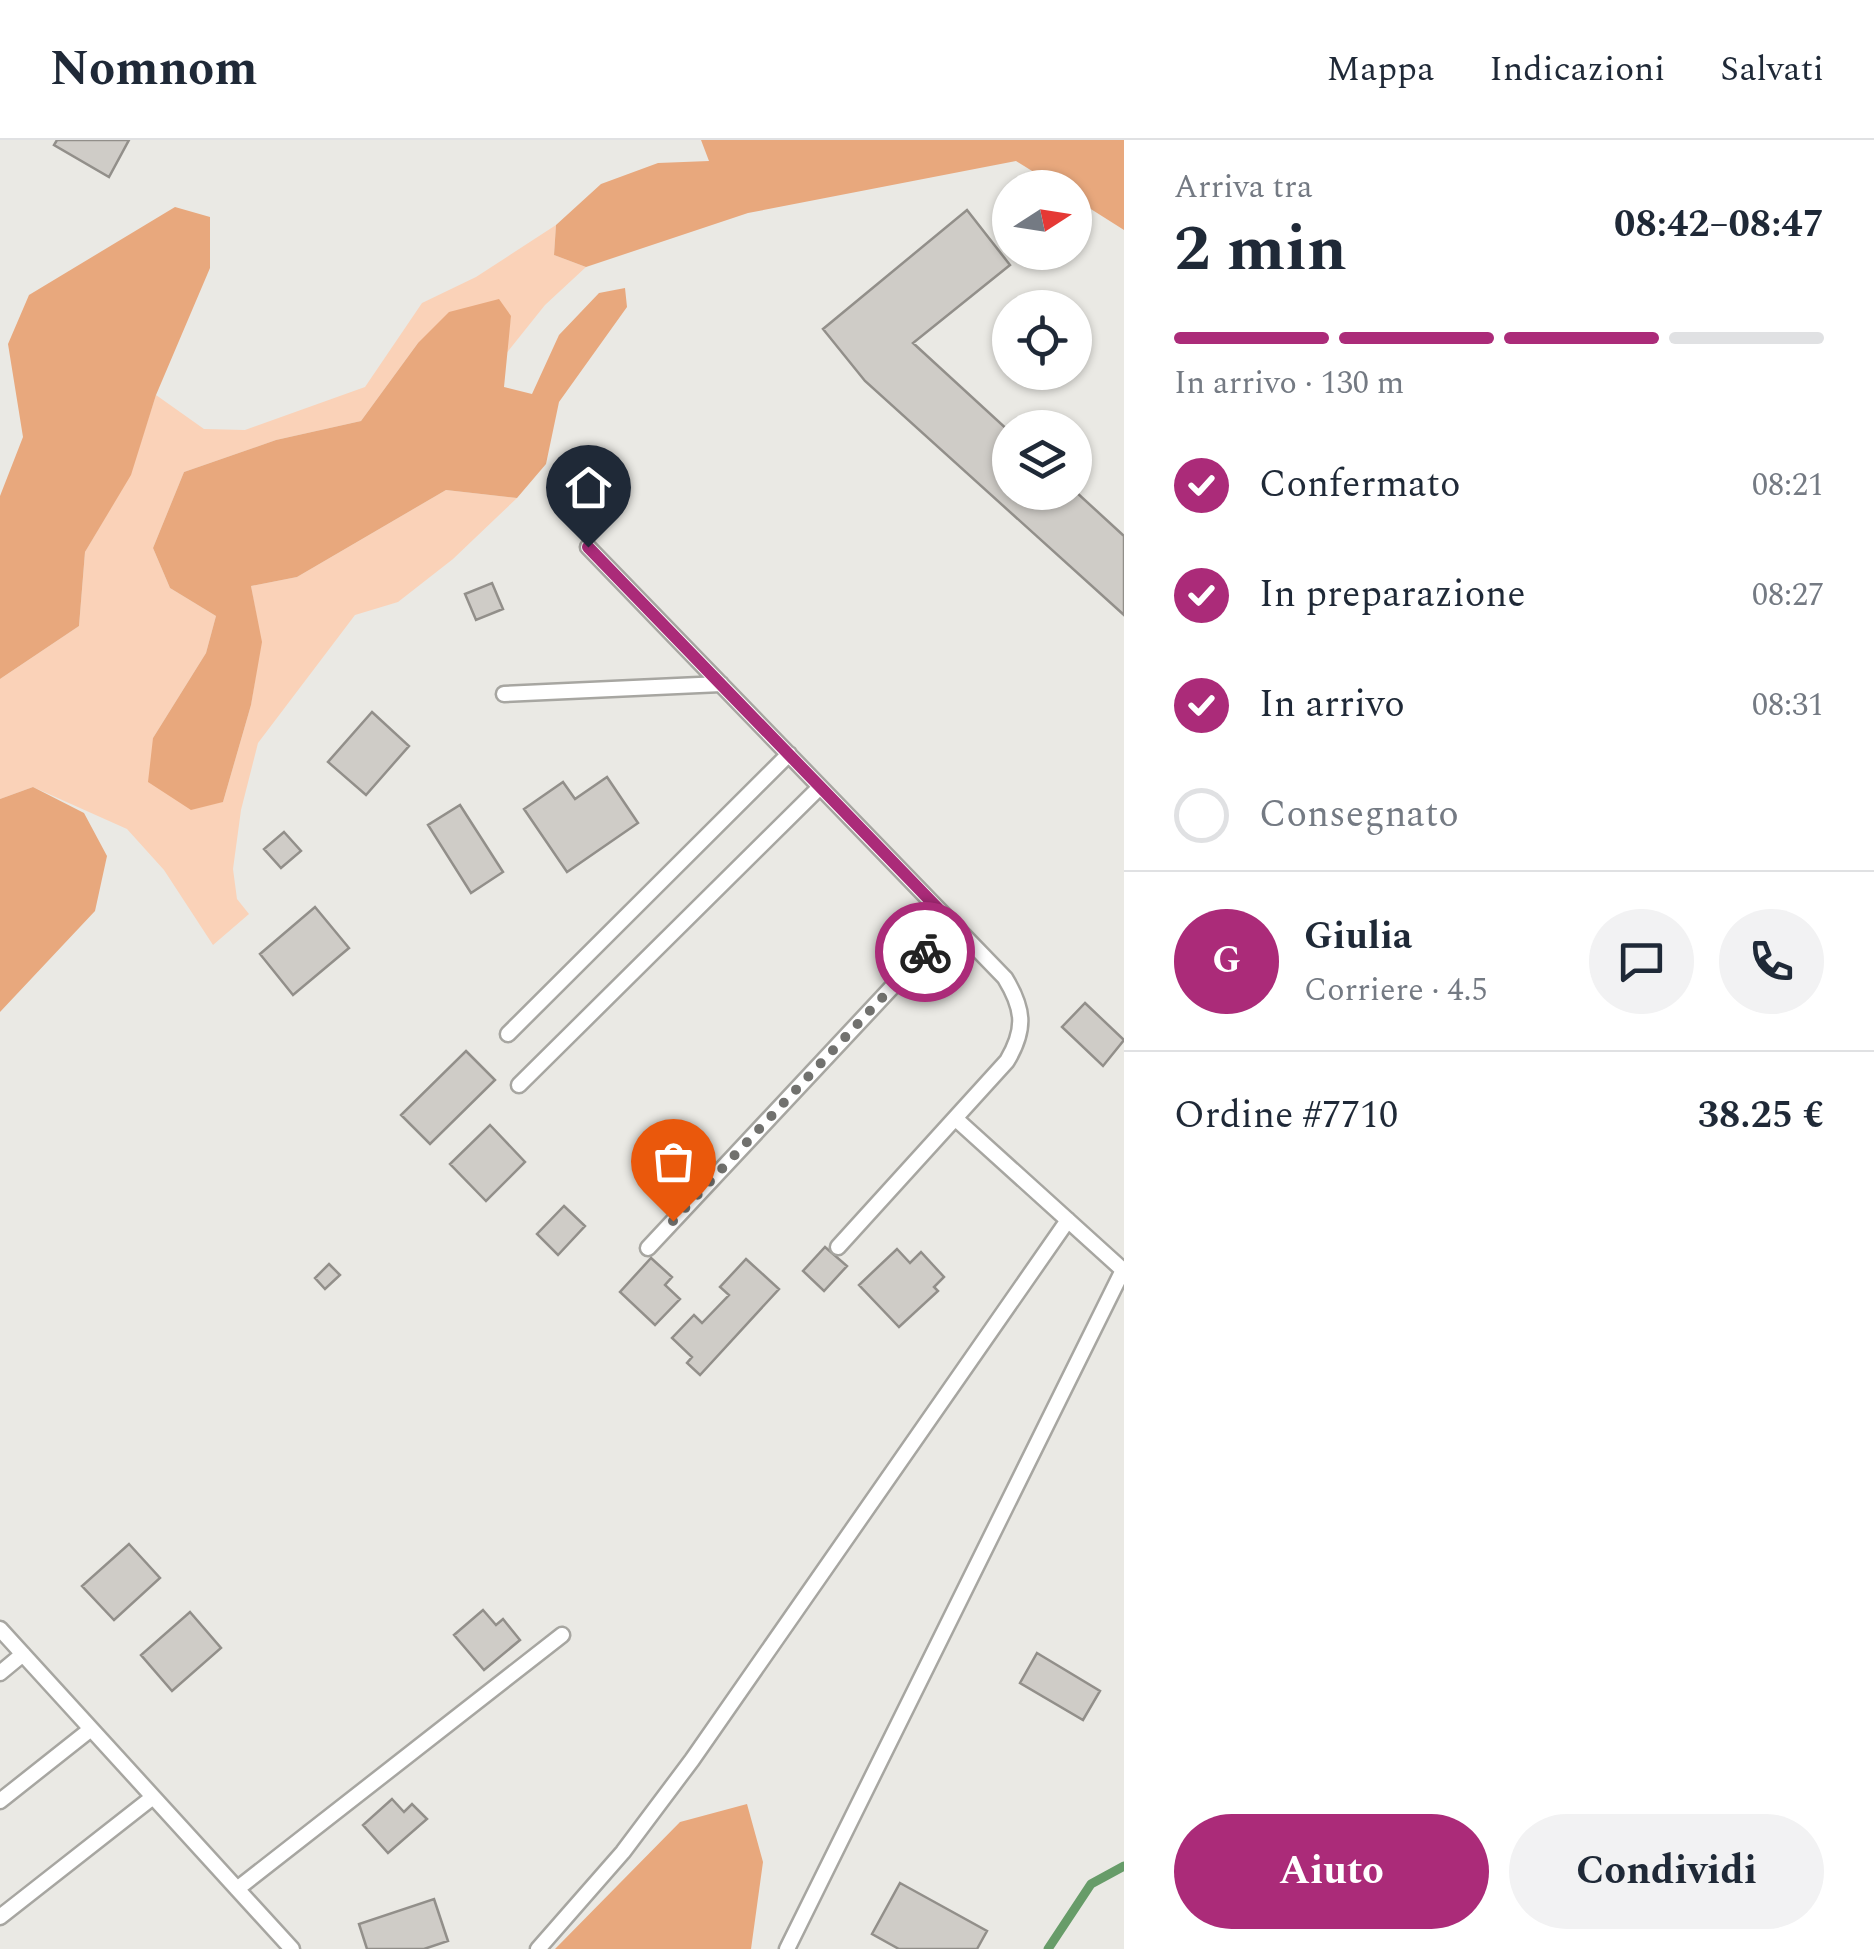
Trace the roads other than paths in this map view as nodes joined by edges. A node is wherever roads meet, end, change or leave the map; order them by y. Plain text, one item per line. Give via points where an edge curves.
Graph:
1 (588, 547) dead end
2 (721, 684) junction
3 (504, 694) dead end
4 (789, 754) junction
5 (820, 787) junction
6 (952, 923) junction
7 (508, 1034) dead end
8 (519, 1085) dead end
9 (956, 1119) junction
10 (1068, 1220) junction
11 (648, 1248) dead end
12 (838, 1248) dead end
13 (1123, 1270) edge
14 (0, 1629) edge
15 (562, 1634) dead end
16 (22, 1654) junction
17 (0, 1673) edge
18 (91, 1729) junction
19 (154, 1797) junction
20 (0, 1801) edge
21 (237, 1888) junction
22 (0, 1918) edge
23 (292, 1949) edge
24 (538, 1949) edge
25 (786, 1949) edge

1 - 2 lane
2 - 3 lane
2 - 4 lane
4 - 5 lane
4 - 7 lane
5 - 6 lane
5 - 8 lane
6 - 9 lane via 1006,978 1023,1021 1007,1061
6 - 11 lane
9 - 10 lane
9 - 12 lane
10 - 13 lane
10 - 24 lane via 692,1760
13 - 25 lane
14 - 16 lane
15 - 21 lane
16 - 17 lane
16 - 18 lane
18 - 19 lane
18 - 20 lane
19 - 21 lane
19 - 22 lane
21 - 23 lane

